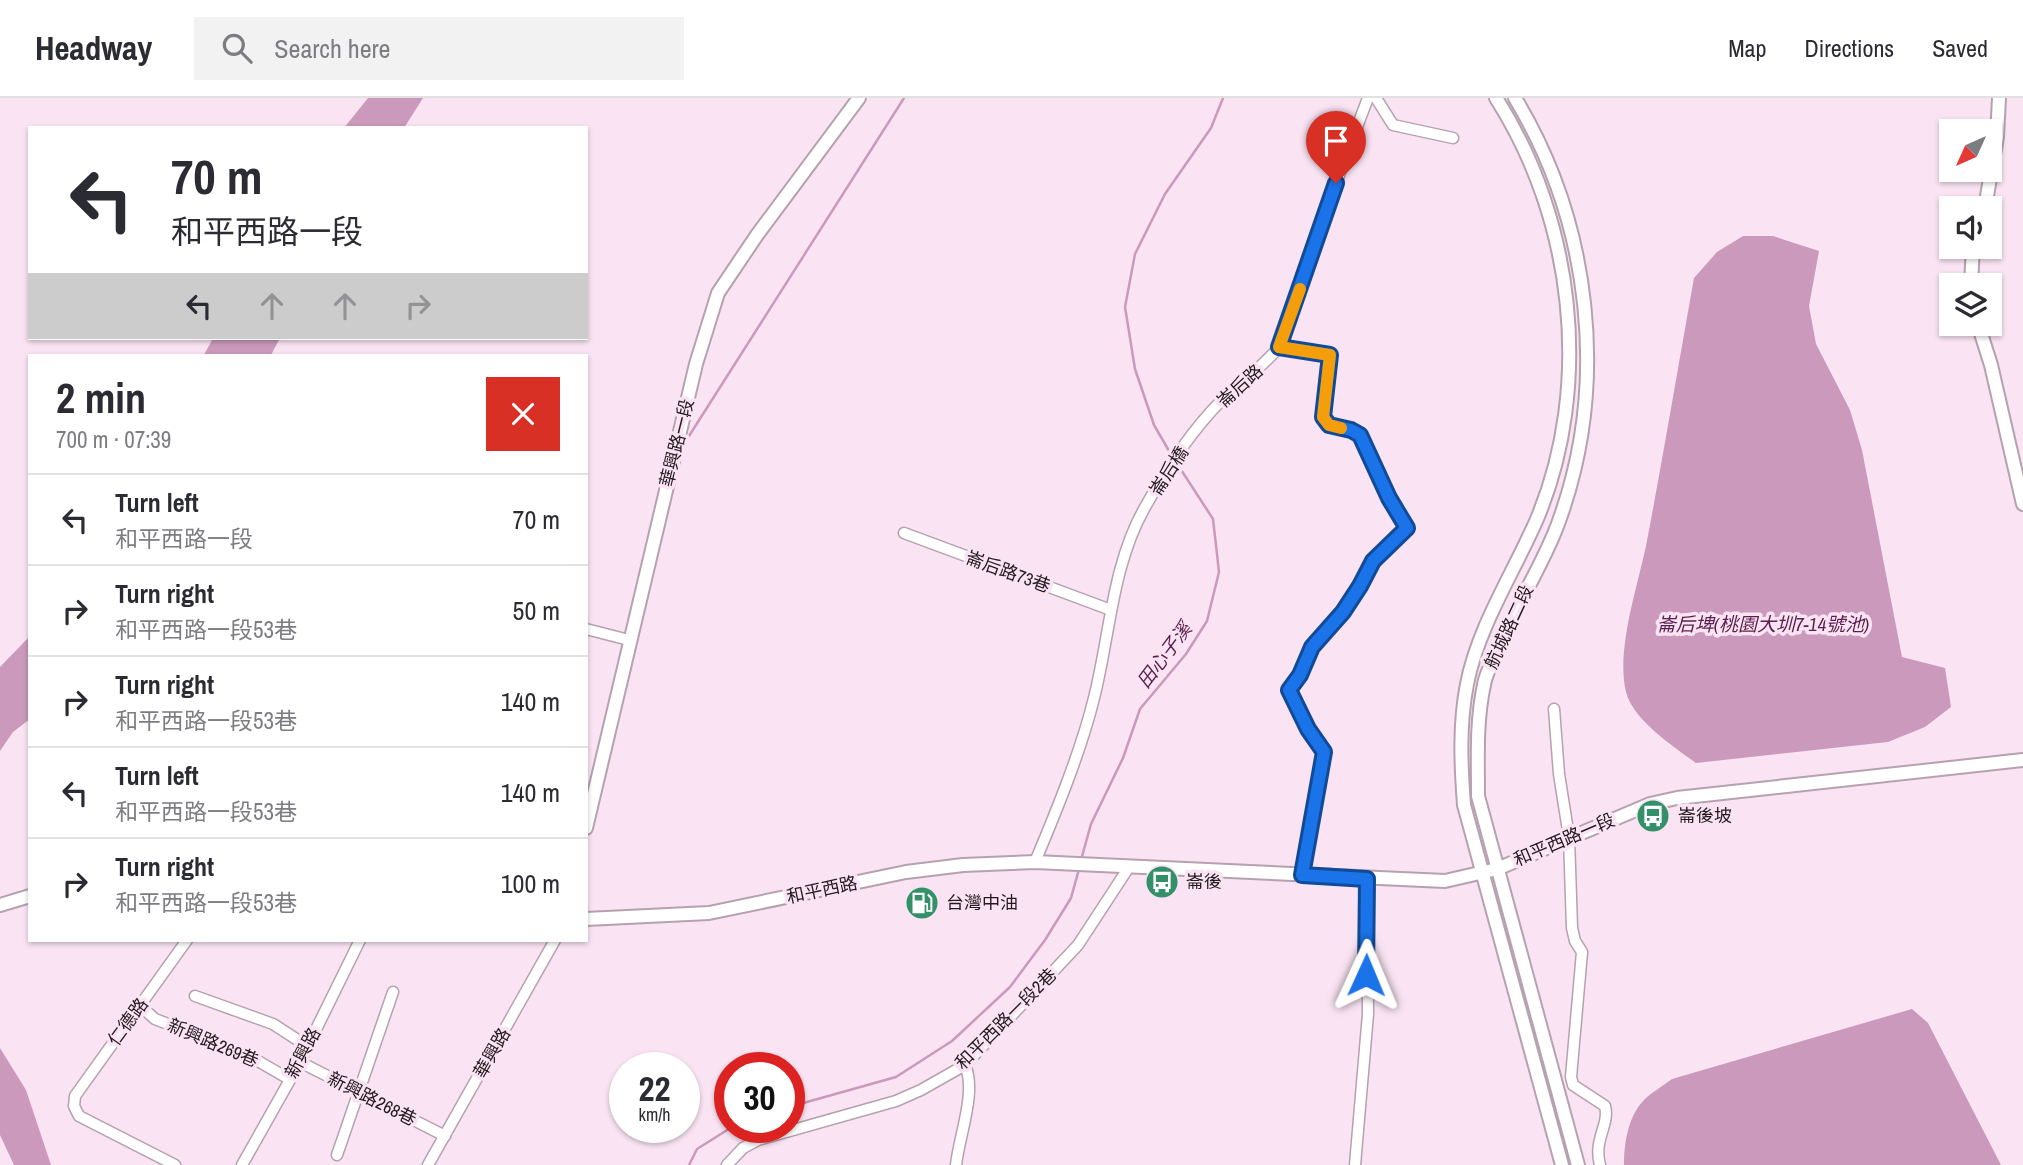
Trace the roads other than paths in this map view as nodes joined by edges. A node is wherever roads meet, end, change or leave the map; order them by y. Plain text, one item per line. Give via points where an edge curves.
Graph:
1 (859, 98) edge
2 (1368, 98) edge
3 (1376, 98) edge
4 (1496, 98) edge
5 (1515, 98) edge
6 (1999, 98) edge
7 (1453, 138) dead end
8 (1986, 196) edge
9 (1982, 336) edge
10 (1279, 347) junction
11 (1193, 434) joint
12 (2023, 504) edge
13 (904, 533) dead end
14 (1111, 610) junction
15 (588, 630) edge
16 (629, 640) junction
17 (1554, 709) dead end
18 (2023, 760) edge
19 (588, 819) edge
20 (1569, 838) junction
21 (1035, 862) junction
22 (1057, 863) joint
23 (1129, 867) junction
24 (1497, 869) junction
25 (1481, 873) junction
26 (1302, 875) junction
27 (1367, 879) junction
28 (28, 898) edge
29 (0, 905) edge
30 (588, 919) edge
31 (186, 942) edge
32 (359, 942) edge
33 (554, 942) edge
34 (393, 992) dead end
35 (195, 996) dead end
36 (139, 1005) junction
37 (307, 1046) junction
38 (300, 1062) junction
39 (965, 1065) junction
40 (289, 1079) junction
41 (360, 1093) junction
42 (445, 1136) junction
43 (337, 1155) dead end
44 (167, 1163) edge
45 (243, 1165) edge
46 (428, 1165) edge
47 (727, 1165) edge
48 (956, 1165) edge
49 (1355, 1165) edge
50 (1562, 1165) edge
51 (1578, 1165) edge
52 (1600, 1165) edge

1 - 16 street, 華興路一段 via 718,293 696,364
2 - 10 street, 崙后路
3 - 7 street via 1393,125
4 - 25 street, 航城路二段 via 1513,124 1560,255 1570,375 1549,484 1467,682 1461,722 1464,805
5 - 24 street, 航城路二段 via 1556,183 1570,224 1583,287 1587,360 1585,420 1559,524 1501,638 1484,684 1477,746 1478,796
6 - 8 street
9 - 12 street
10 - 11 street, 崙后路
10 - 26 street via 1330,355 1323,417 1329,425 1360,435 1407,528 1373,561 1343,612 1312,647 1289,690 1324,752
11 - 14 street, 崙后橋 via 1144,508 1128,546
13 - 14 street, 崙后路73巷
14 - 21 street via 1094,701
15 - 16 street
16 - 19 street, 華興路一段
17 - 20 street
18 - 20 street, 和平西路一段 via 1677,798 1650,804
20 - 24 street, 和平西路一段
20 - 52 street via 1572,928 1582,952 1571,1076 1573,1085 1605,1106 1607,1114 1596,1150
21 - 22 street, 和平西路
21 - 30 street, 和平西路 via 963,864 906,872 709,913
22 - 23 street, 和平西路一段
23 - 26 street, 和平西路一段
23 - 39 street, 和平西路一段2巷 via 1078,945
24 - 25 street, 和平西路一段
24 - 51 street, 航城路二段
25 - 27 street, 和平西路一段 via 1445,881
25 - 50 street, 航城路二段
26 - 27 street, 和平西路一段
27 - 49 street via 1368,1014
28 - 29 street
31 - 36 street, 仁德路
32 - 37 street, 新興路
33 - 42 street, 華興路
34 - 41 street
35 - 37 street via 273,1024
36 - 40 street, 新興路269巷 via 155,1019 246,1054
36 - 44 street, 仁德路 via 75,1096 74,1106 79,1116
37 - 38 street, 新興路
38 - 40 street, 新興路
38 - 41 street, 新興路268巷
39 - 47 street, 和平西路一段2巷 via 896,1101 758,1140
39 - 48 street via 969,1074 966,1113
40 - 45 street, 新興路
41 - 42 street, 新興路268巷
41 - 43 street
42 - 46 street, 華興路

